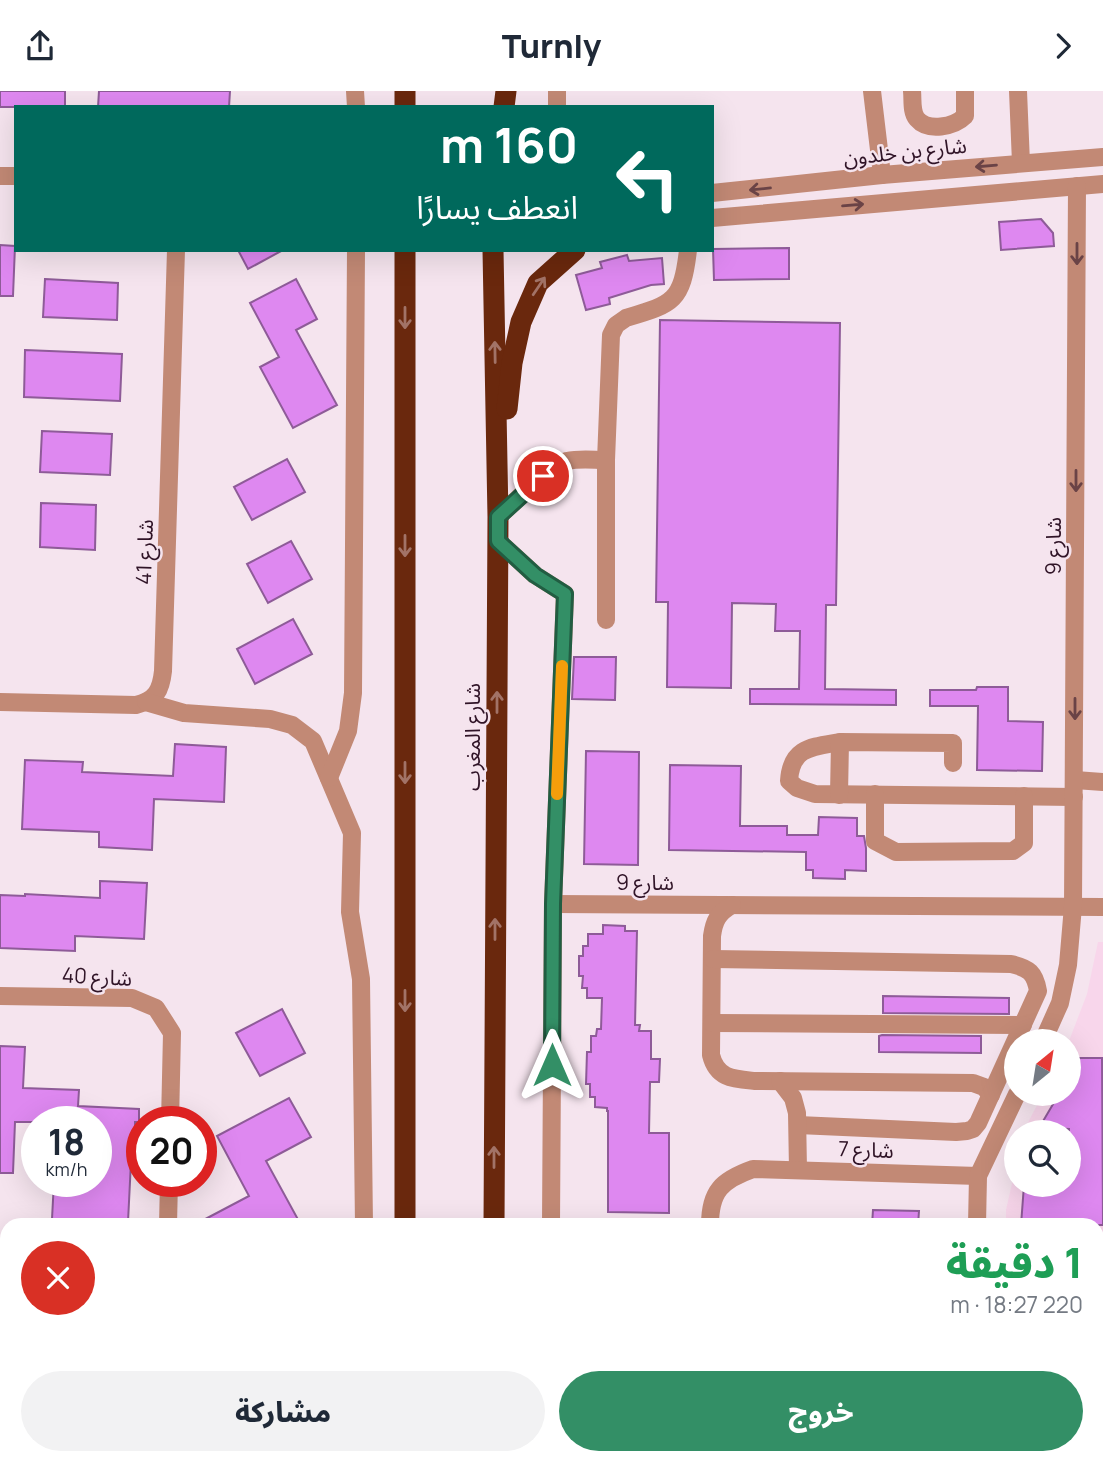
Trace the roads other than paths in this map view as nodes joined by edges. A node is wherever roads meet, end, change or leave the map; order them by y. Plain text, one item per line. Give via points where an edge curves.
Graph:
1 (872, 91) edge
2 (912, 91) edge
3 (965, 91) edge
4 (1018, 91) edge
5 (1103, 157) edge
6 (1021, 163) junction
7 (882, 175) junction
8 (1103, 184) edge
9 (1077, 186) junction
10 (714, 193) edge
11 (714, 218) edge
12 (176, 252) edge
13 (356, 252) edge
14 (405, 252) edge
15 (493, 252) edge
16 (573, 252) edge
17 (688, 252) edge
18 (606, 460) junction
19 (497, 495) junction
20 (498, 517) junction
21 (498, 541) junction
22 (606, 620) dead end
23 (0, 702) edge
24 (146, 702) junction
25 (840, 742) junction
26 (953, 763) dead end
27 (329, 778) junction
28 (1103, 782) edge
29 (1074, 788) junction
30 (876, 794) junction
31 (839, 795) junction
32 (1024, 796) junction
33 (553, 904) junction
34 (732, 905) junction
35 (1073, 906) junction
36 (1103, 907) edge
37 (713, 959) junction
38 (0, 996) edge
39 (712, 1023) junction
40 (1023, 1025) junction
41 (1048, 1029) edge
42 (780, 1081) junction
43 (991, 1095) junction
44 (170, 1106) edge
45 (1011, 1106) edge
46 (798, 1125) junction
47 (798, 1170) junction
48 (978, 1176) junction
49 (168, 1197) edge
50 (167, 1218) edge
51 (364, 1218) edge
52 (405, 1218) edge
53 (494, 1218) edge
54 (551, 1218) edge
55 (710, 1218) edge
56 (977, 1218) edge

1 - 7 street
2 - 3 street via 918,120 938,126 959,122 965,116
4 - 6 street
5 - 6 street, شارع بن خلدون
6 -> 7 street, شارع بن خلدون
7 -> 10 street, شارع بن خلدون
8 - 9 street
11 -> 9 street
9 -> 29 street, شارع 9
12 - 24 street, شارع 41 via 163,671 156,694
13 - 27 street via 353,693 348,731
14 -> 52 highway
19 -> 15 highway, شارع المغرب
19 -> 16 highway via 521,321 538,283
17 - 18 street via 685,276 676,295 662,307 626,317 611,335
18 - 20 street via 559,465
18 - 22 street
19 - 20 highway, شارع المغرب
20 - 21 highway, شارع المغرب
21 - 33 street via 535,575 565,594
53 -> 21 highway, شارع المغرب
23 - 24 street
24 - 27 street via 184,713 270,719 292,726 313,741
25 - 26 street via 953,743
25 - 31 street
25 - 31 street via 798,754 789,781 815,794
27 - 51 street via 352,833 350,912 361,979
28 - 29 street
29 - 32 street
29 - 35 street, شارع 9
30 - 31 street
30 - 32 street
30 - 32 street via 875,841 896,852 1013,851 1024,843
33 - 34 street, شارع 9
33 - 54 street
34 - 35 street, شارع 9
34 - 37 street via 716,919
35 - 36 street, شارع 9
35 - 41 street, شارع 9 via 1068,965
37 - 39 street
37 - 40 street via 1023,966 1038,991
38 - 44 street, شارع 40 via 132,998 156,1008 172,1033
39 - 40 street
39 - 42 street via 711,1055 719,1072 740,1080
40 - 43 street
42 - 43 street via 973,1083
42 - 46 street via 796,1106
43 - 46 street via 978,1123 967,1131
45 - 48 street
46 - 47 street
47 - 48 street, شارع 7
47 - 55 street, شارع 7 via 753,1169 732,1176 716,1192
48 - 56 street
49 - 50 street

